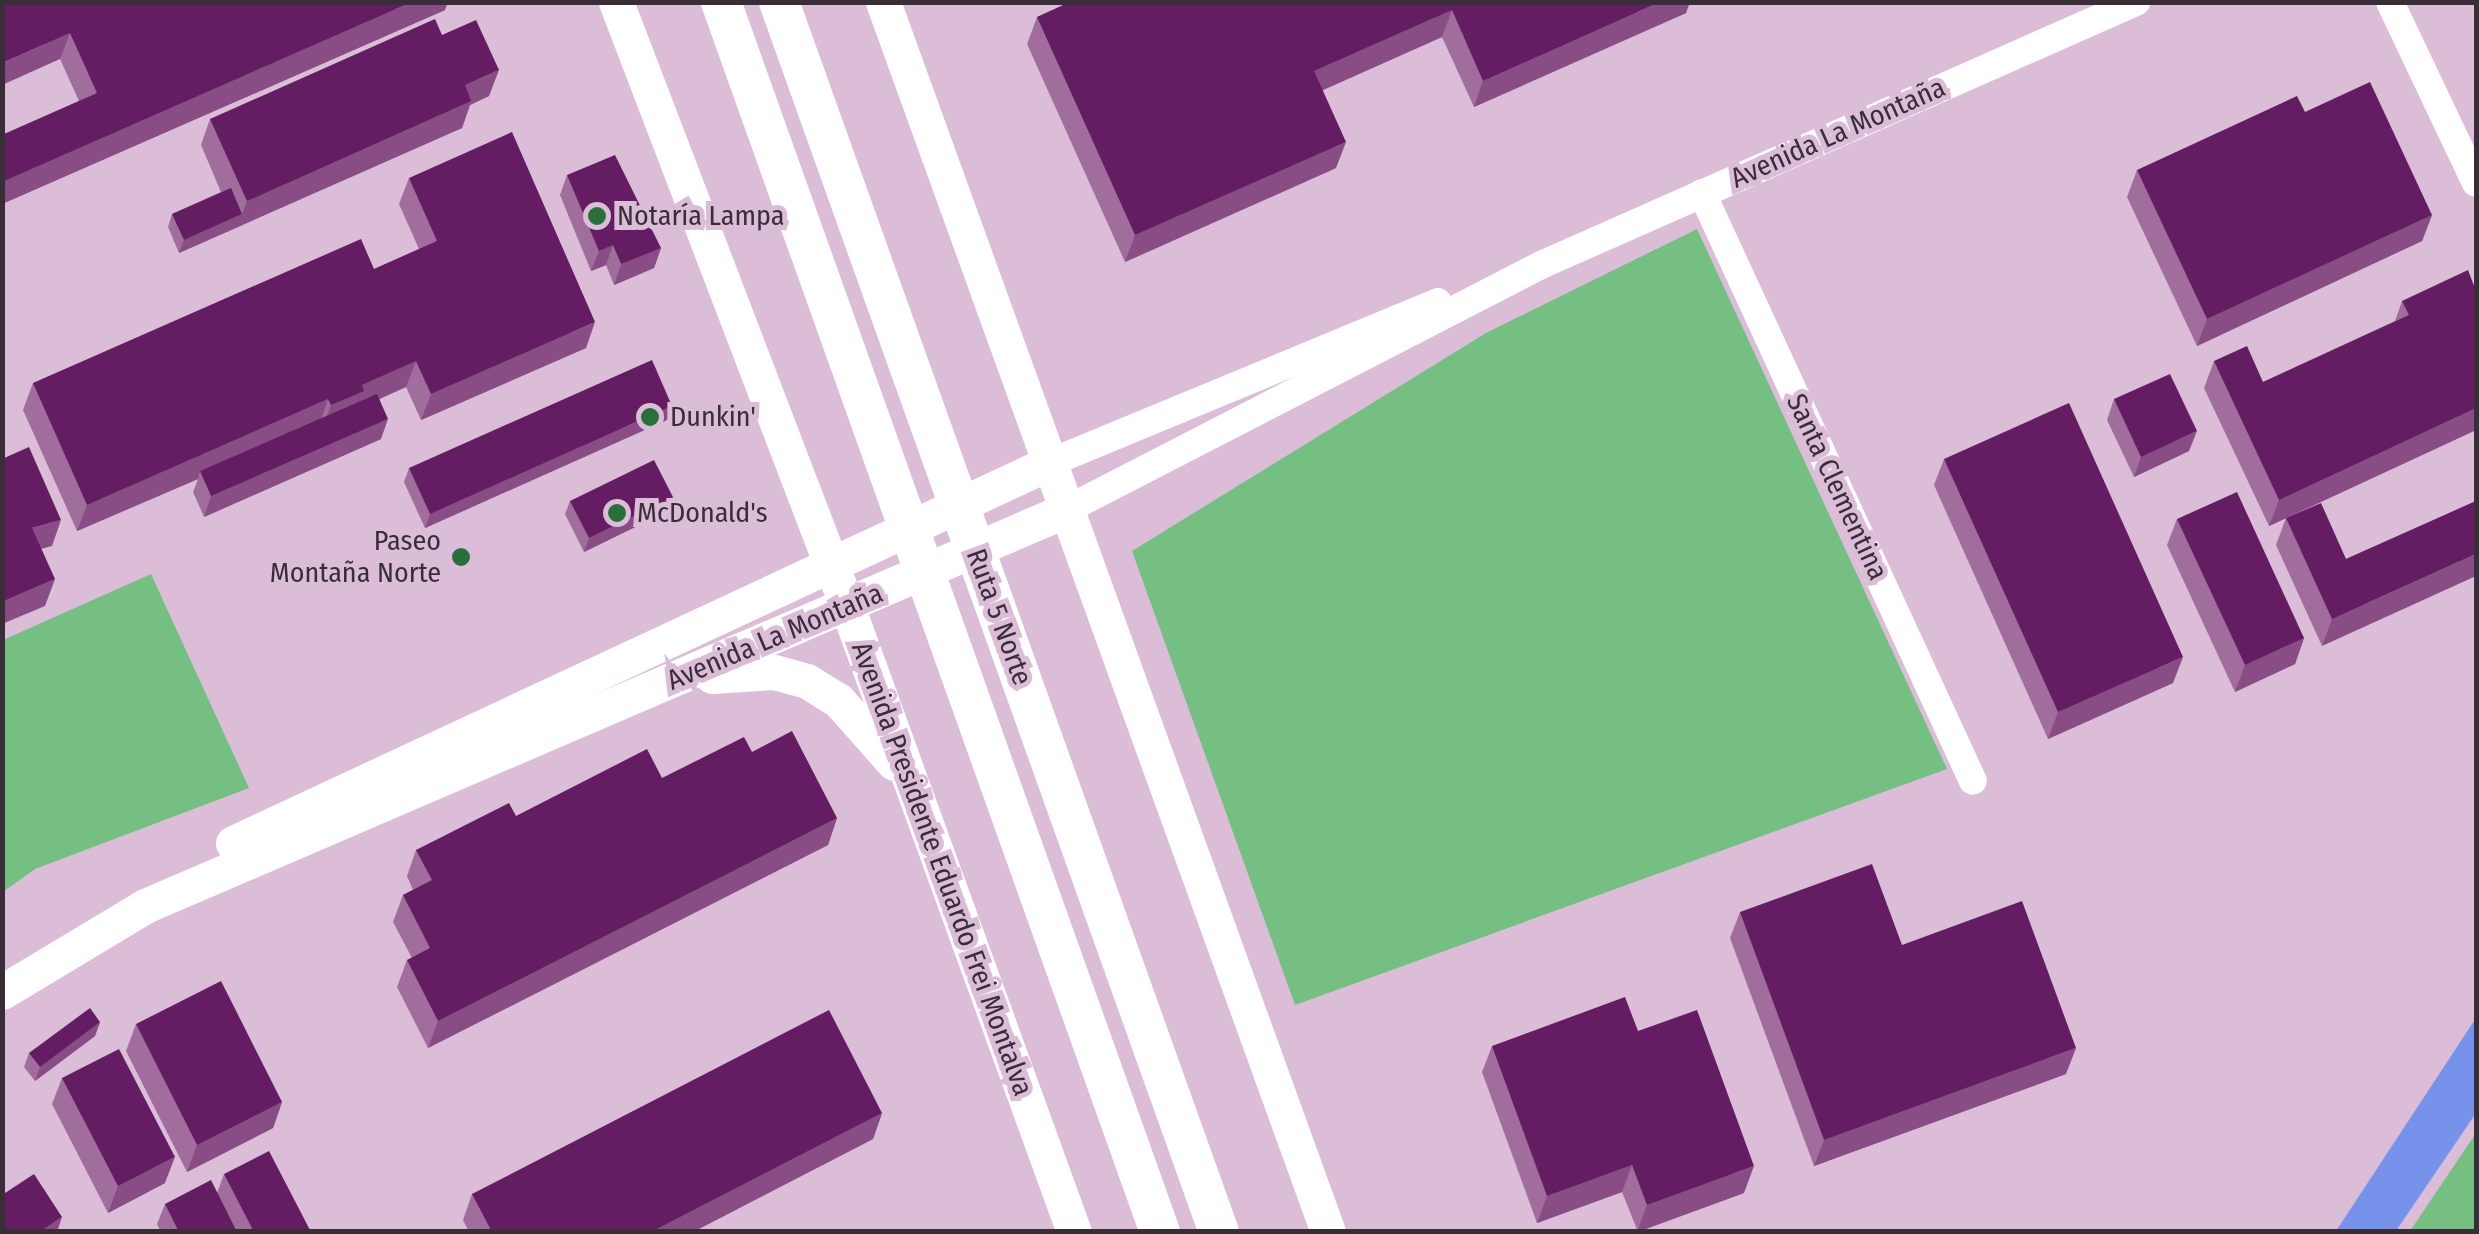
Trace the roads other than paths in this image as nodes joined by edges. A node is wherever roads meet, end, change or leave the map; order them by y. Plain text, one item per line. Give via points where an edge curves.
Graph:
1 (616, 2) edge
2 (721, 2) edge
3 (779, 2) edge
4 (883, 2) edge
5 (2136, 2) edge
6 (2390, 2) edge
7 (2476, 183) edge
8 (1702, 193) junction
9 (1541, 265) junction
10 (1047, 464) junction
11 (1064, 511) junction
12 (832, 566) junction
13 (847, 606) junction
14 (648, 692) junction
15 (1972, 781) dead end
16 (912, 786) junction
17 (2, 964) edge
18 (2, 992) edge
19 (1074, 1232) edge
20 (1160, 1232) edge
21 (1219, 1232) edge
22 (1328, 1232) edge

1 - 12 main road, Avenida Presidente Eduardo Frei Montalva
2 - 20 highway, Ruta 5 Norte
3 - 21 highway, Ruta 5 Norte
4 - 10 main road
5 - 8 street, Avenida La Montaña
6 - 7 street
8 - 9 street, Avenida La Montaña
8 - 15 street, Santa Clementina
9 - 10 street, Avenida La Montaña via 1349,335
9 - 11 street, Avenida La Montaña
10 - 11 main road
10 - 12 main road, Avenida La Montaña
11 - 13 main road, Avenida La Montaña
11 - 22 main road
12 - 13 main road, Avenida Presidente Eduardo Frei Montalva
12 - 17 main road, Avenida La Montaña via 144,882
13 - 14 main road, Avenida La Montaña
13 - 16 main road, Avenida Presidente Eduardo Frei Montalva
14 - 16 main road via 733,673 792,676 838,700
14 - 18 main road, Avenida La Montaña via 145,906
16 - 19 main road, Avenida Presidente Eduardo Frei Montalva

